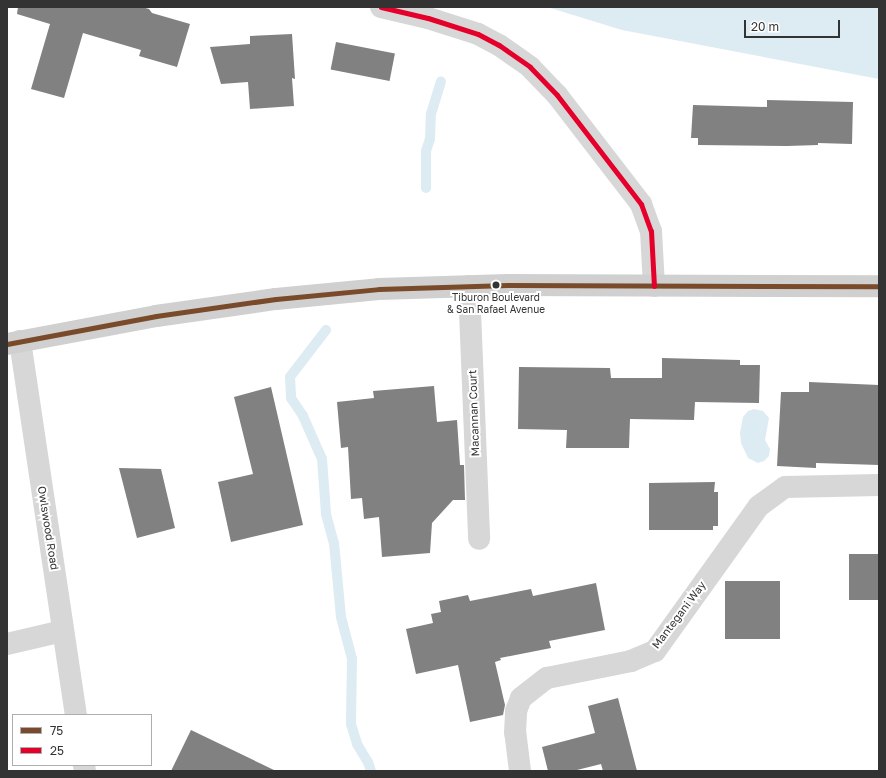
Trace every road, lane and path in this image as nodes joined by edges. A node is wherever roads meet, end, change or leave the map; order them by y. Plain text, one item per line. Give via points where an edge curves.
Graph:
1 (381, 7) edge
2 (469, 286) junction
3 (654, 286) junction
4 (879, 286) edge
5 (13, 342) edge
6 (879, 485) edge
7 (479, 539) dead end
8 (63, 631) junction
9 (7, 644) edge
10 (76, 714) edge
11 (520, 771) edge

1 - 3 street via 428,18 478,34 500,45 530,67 557,95 642,204 651,231
2 - 3 main road
2 - 5 main road via 379,289 290,297 156,316
2 - 7 street, Macannan Court
3 - 4 main road
5 - 8 street, Owlswood Road
6 - 11 street, Mantegani Way via 785,487 759,506 655,651 631,661 547,678 521,698 516,711 515,733
8 - 9 street
8 - 10 street, Owlswood Road

